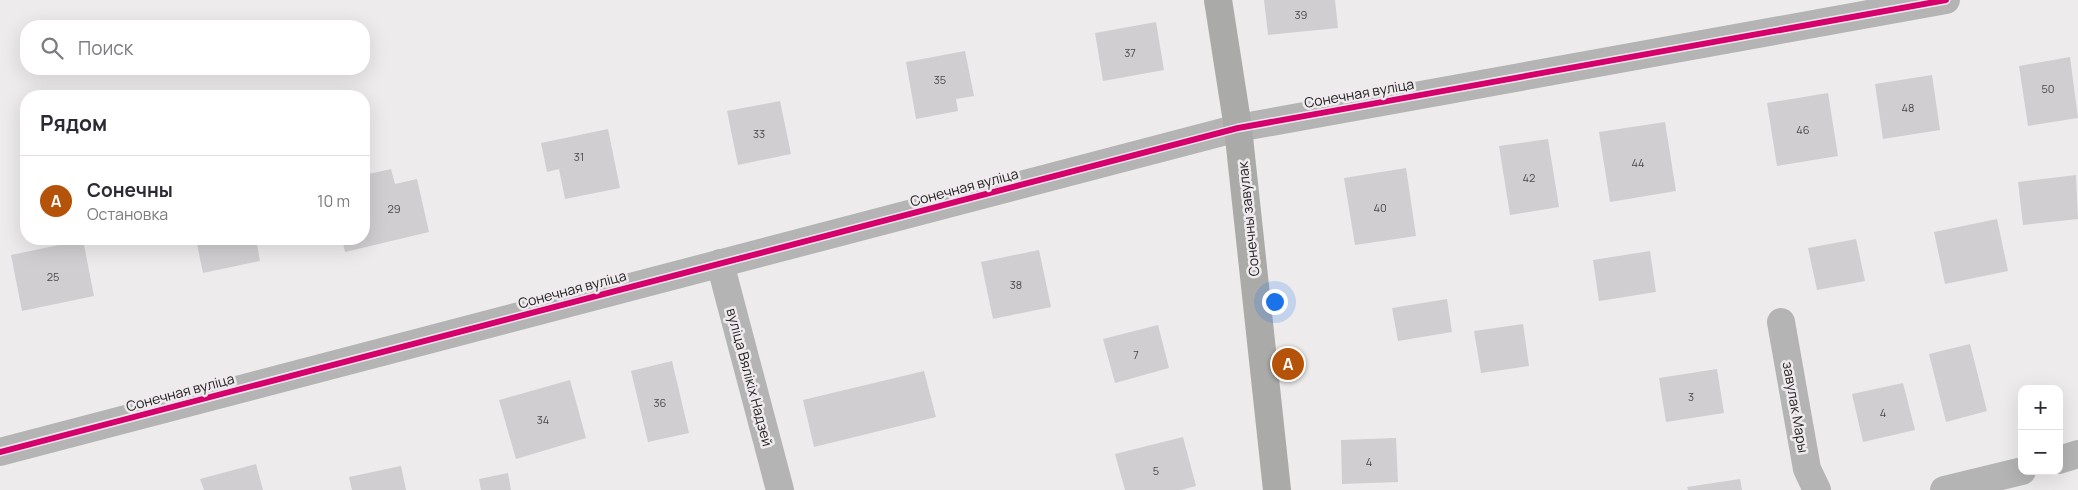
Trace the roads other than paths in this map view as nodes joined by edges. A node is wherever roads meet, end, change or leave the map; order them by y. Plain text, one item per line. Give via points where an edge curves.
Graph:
1 (1218, 0) edge
2 (1946, 0) edge
3 (1238, 128) junction
4 (720, 263) junction
5 (1781, 322) dead end
6 (0, 452) edge
7 (2078, 454) edge
8 (2063, 459) edge
9 (2018, 472) edge
10 (2028, 475) edge
11 (780, 490) edge
12 (1277, 490) edge
13 (1817, 490) edge
14 (1944, 490) edge
15 (2032, 490) edge

1 - 3 street, Сонечны завулак
2 - 3 street, Сонечная вуліца
3 - 4 street, Сонечная вуліца
3 - 12 street, Сонечны завулак
4 - 6 street, Сонечная вуліца
4 - 11 street, вуліца Вялікіх Надзей
5 - 13 street, завулак Мары via 1807,468
7 - 8 street
9 - 14 street
10 - 15 street

